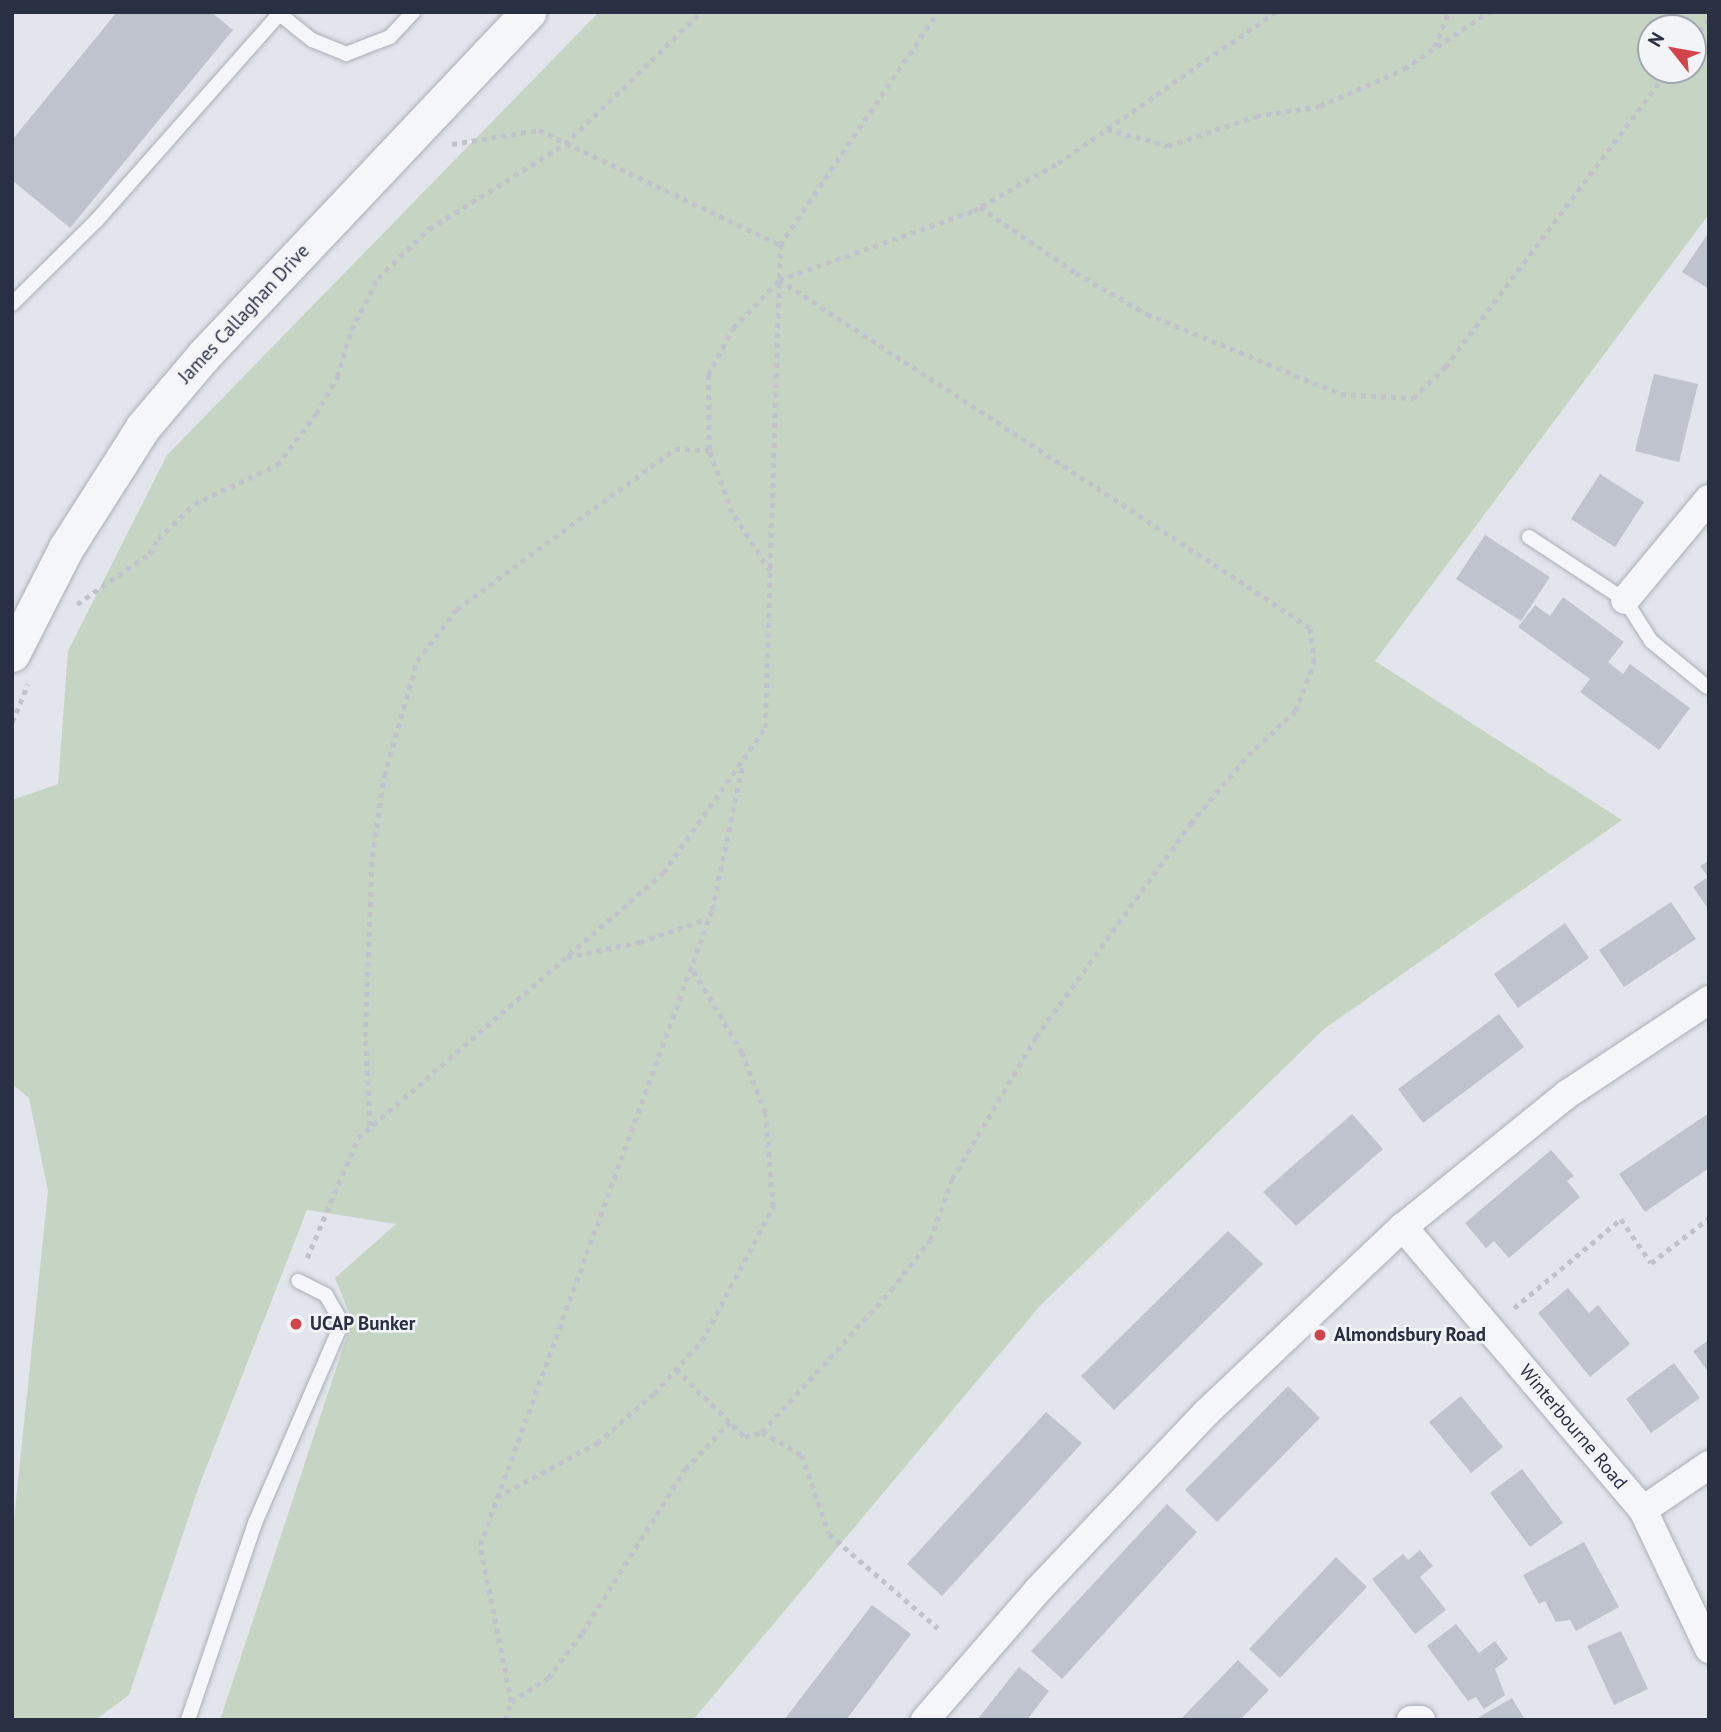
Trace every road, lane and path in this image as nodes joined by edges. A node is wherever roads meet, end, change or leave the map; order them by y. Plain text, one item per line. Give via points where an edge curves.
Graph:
1 (413, 12) edge
2 (528, 12) edge
3 (701, 12) edge
4 (938, 12) edge
5 (1275, 12) edge
6 (1449, 12) edge
7 (1488, 12) edge
8 (278, 13) edge
9 (1433, 50) junction
10 (1658, 84) edge
11 (1107, 129) junction
12 (565, 144) junction
13 (446, 145) dead end
14 (980, 207) junction
15 (780, 245) junction
16 (779, 280) junction
17 (12, 304) edge
18 (709, 450) junction
19 (1709, 499) edge
20 (1529, 537) dead end
21 (770, 572) junction
22 (1625, 600) junction
23 (69, 610) dead end
24 (22, 664) edge
25 (1707, 687) edge
26 (12, 722) edge
27 (744, 759) junction
28 (708, 919) junction
29 (566, 957) junction
30 (690, 966) junction
31 (1709, 1000) edge
32 (370, 1127) junction
33 (1709, 1219) edge
34 (1403, 1227) junction
35 (298, 1281) joint
36 (1489, 1329) junction
37 (676, 1369) junction
38 (730, 1422) junction
39 (762, 1432) junction
40 (1709, 1465) edge
41 (496, 1497) junction
42 (1643, 1510) junction
43 (938, 1628) dead end
44 (1709, 1649) edge
45 (511, 1702) junction
46 (188, 1720) edge
47 (505, 1720) edge
48 (925, 1720) edge
49 (1411, 1720) edge
50 (1421, 1720) edge

1 - 8 lane via 390,37 346,54 312,40
2 - 24 street, James Callaghan Drive via 204,355 143,426 66,548
3 - 12 path
4 - 15 path
5 - 11 path
6 - 9 path
7 - 9 path
8 - 17 lane via 97,220
9 - 11 path via 1404,69 1320,106 1256,116 1168,146
10 - 14 path via 1445,368 1413,398 1341,394 1147,314 1076,273
11 - 14 path
12 - 13 path via 539,130
12 - 15 path
12 - 23 path via 429,229 378,278 351,330 337,377 277,465 194,505 158,539 149,554
14 - 16 path
15 - 16 path
16 - 18 path via 733,328 708,375
16 - 21 path
16 - 39 path via 1310,628 1314,663 1295,711 1248,755 1190,824 1036,1037 952,1179 930,1240 891,1290
18 - 21 path via 732,513
18 - 32 path via 675,450 457,609 417,661 384,776 372,857 365,1037
19 - 22 street
20 - 22 lane
21 - 27 path via 765,728
22 - 25 lane via 1651,641
24 - 26 path
27 - 28 path
27 - 29 path via 663,873
28 - 29 path via 640,942
28 - 30 path
29 - 32 path
30 - 37 path via 741,1053 765,1113 774,1207 702,1341
30 - 41 path via 551,1359
31 - 34 street via 1566,1095
32 - 35 path via 358,1138
33 - 36 path via 1651,1262 1621,1219
34 - 36 street, Winterbourne Road
34 - 48 street via 1206,1413 1038,1590
35 - 46 lane via 326,1295 342,1323 255,1522
36 - 42 street, Winterbourne Road
37 - 38 path
37 - 41 path via 597,1443
38 - 39 path via 745,1437
38 - 45 path via 685,1469 582,1633 548,1678
39 - 43 path via 802,1455 829,1534
40 - 42 street
41 - 45 path via 480,1545
42 - 44 street, Winterbourne Road
45 - 47 path
49 - 50 street

